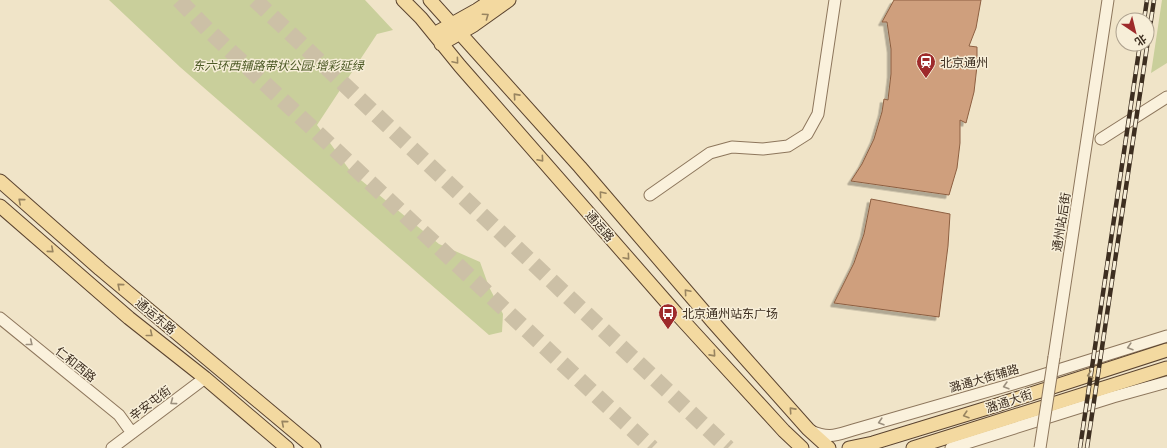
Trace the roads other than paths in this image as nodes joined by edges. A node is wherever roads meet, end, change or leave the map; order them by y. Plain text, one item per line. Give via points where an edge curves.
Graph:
1 (403, 0) edge
2 (430, 0) edge
3 (492, 0) edge
4 (509, 0) edge
5 (835, 0) edge
6 (1108, 0) edge
7 (456, 28) junction
8 (438, 39) junction
9 (1167, 97) edge
10 (1101, 139) dead end
11 (1, 186) edge
12 (650, 195) dead end
13 (0, 206) edge
14 (0, 318) edge
15 (1167, 336) edge
16 (1167, 350) edge
17 (1167, 368) edge
18 (205, 378) junction
19 (1167, 382) edge
20 (808, 430) junction
21 (132, 433) junction
22 (112, 448) edge
23 (287, 448) edge
24 (314, 448) edge
25 (802, 448) edge
26 (829, 448) edge
27 (849, 448) edge
28 (913, 448) edge
29 (951, 448) edge
30 (1040, 448) edge

1 - 8 main road, 通运路
2 - 7 main road, 通运路
3 - 7 main road
7 -> 4 main road
5 - 12 street via 818,114 806,134 788,146 763,149 732,147 710,153
6 - 30 street, 通州站后街, bridge
7 - 8 main road
20 -> 7 main road, 通运路
8 -> 25 main road, 通运路 via 682,319
9 - 10 street
24 -> 11 main road, 通运东路
13 -> 18 main road, 通运东路 via 129,318
14 -> 21 street, 仁和西路 via 119,415
15 -> 20 street, 潞通大街辅路 via 832,436 821,436
16 -> 27 main road, 潞通大街 via 994,406
17 - 28 main road, 潞通大街
18 -> 21 street, 辛安屯街
18 - 23 main road, 通运东路
19 - 29 street
20 - 26 main road, 通运路
21 - 22 street, 辛安屯街

